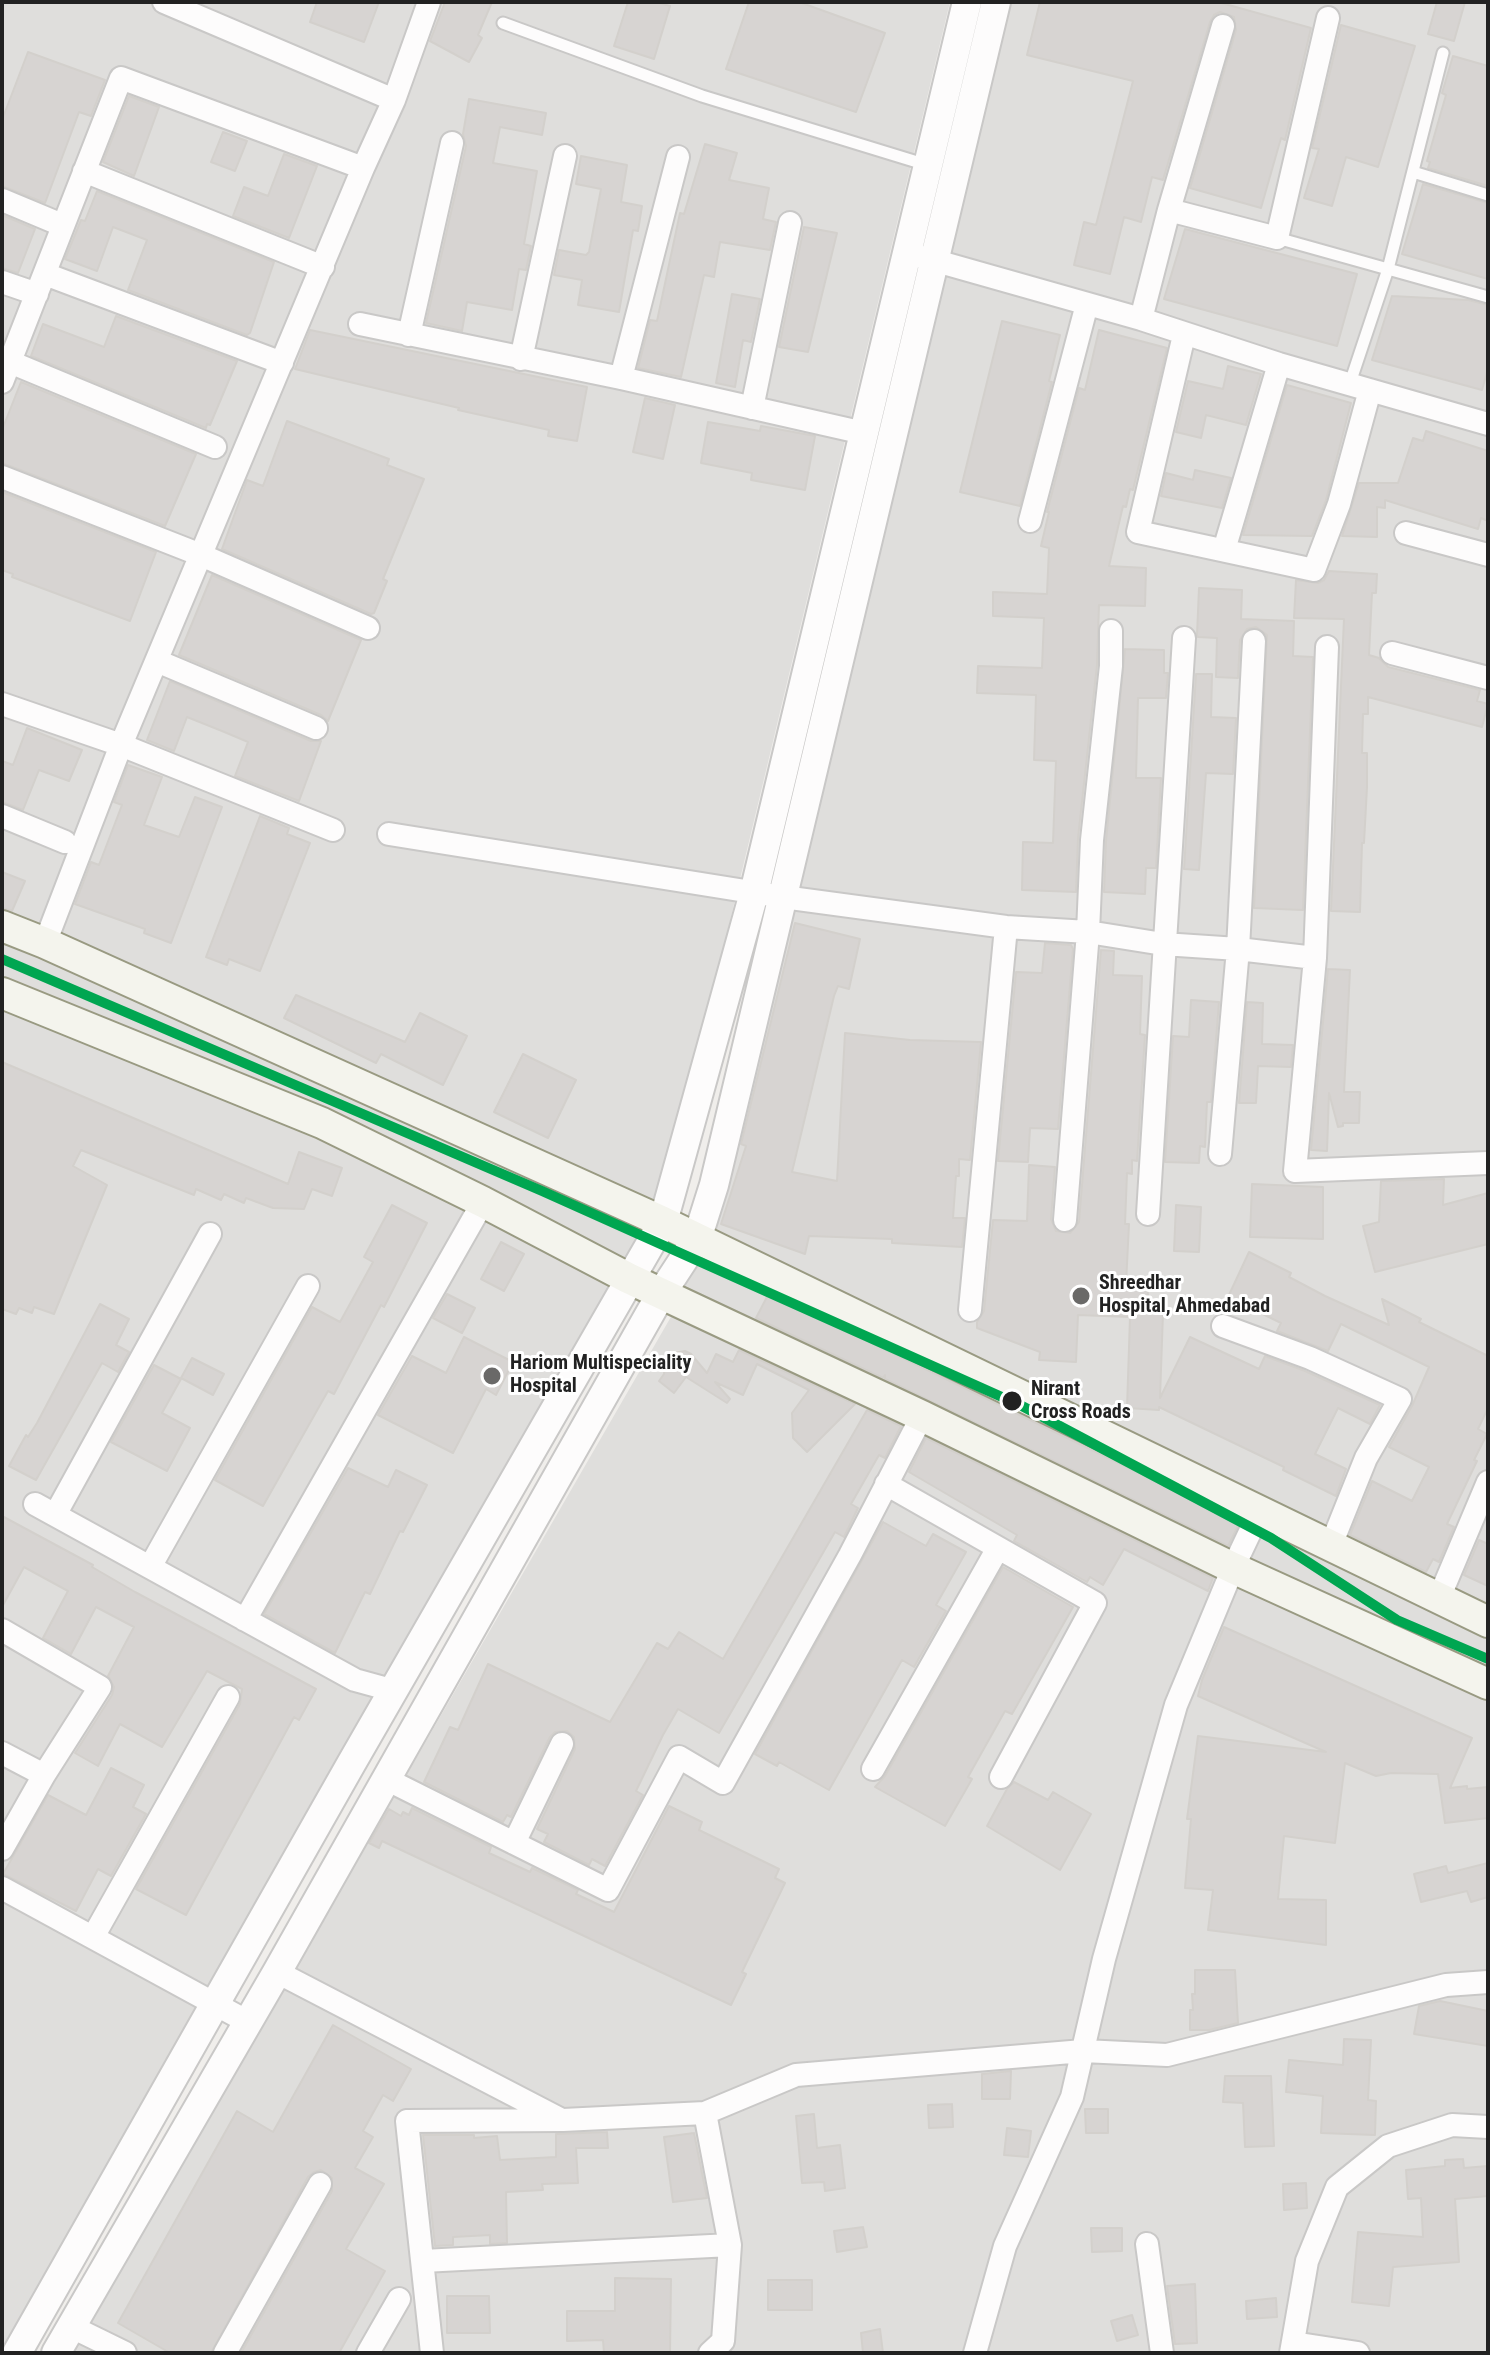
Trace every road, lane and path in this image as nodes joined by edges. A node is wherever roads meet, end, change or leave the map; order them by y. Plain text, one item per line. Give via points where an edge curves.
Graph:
1 (164, 2) edge
2 (429, 2) edge
3 (967, 2) edge
4 (996, 2) edge
5 (1328, 18) dead end
6 (503, 23) dead end
7 (1223, 26) dead end
8 (1443, 53) dead end
9 (394, 100) junction
10 (452, 143) dead end
11 (565, 156) dead end
12 (678, 157) dead end
13 (928, 166) junction
14 (363, 168) junction
15 (84, 171) junction
16 (1413, 172) junction
17 (1488, 195) edge
18 (2, 200) edge
19 (1169, 210) junction
20 (790, 223) dead end
21 (62, 225) junction
22 (1277, 238) junction
23 (922, 257) junction
24 (323, 267) junction
25 (1388, 269) junction
26 (2, 282) edge
27 (41, 284) junction
28 (1488, 297) edge
29 (1087, 304) junction
30 (1141, 319) junction
31 (360, 324) dead end
32 (409, 335) junction
33 (1184, 335) junction
34 (521, 359) junction
35 (282, 363) junction
36 (1279, 364) junction
37 (6, 372) edge
38 (621, 378) junction
39 (1360, 387) junction
40 (752, 408) junction
41 (1488, 424) edge
42 (864, 433) junction
43 (215, 447) dead end
44 (2, 477) edge
45 (1030, 521) dead end
46 (1406, 533) dead end
47 (1224, 550) junction
48 (201, 555) junction
49 (1488, 555) edge
50 (368, 628) dead end
51 (1111, 631) dead end
52 (1184, 638) dead end
53 (1254, 641) dead end
54 (1327, 647) dead end
55 (1392, 653) dead end
56 (157, 661) junction
57 (1488, 678) edge
58 (2, 704) edge
59 (316, 728) dead end
60 (121, 745) junction
61 (2, 816) edge
62 (333, 830) dead end
63 (389, 834) dead end
64 (65, 842) dead end
65 (754, 893) junction
66 (783, 897) junction
67 (2, 926) edge
68 (1006, 927) junction
69 (1088, 932) junction
70 (45, 943) junction
71 (1163, 944) junction
72 (1238, 949) junction
73 (1315, 958) junction
74 (2, 993) edge
75 (1220, 1154) dead end
76 (1488, 1163) edge
77 (483, 1202) junction
78 (1148, 1214) dead end
79 (1065, 1220) dead end
80 (663, 1222) junction
81 (210, 1234) dead end
82 (697, 1239) junction
83 (628, 1278) junction
84 (308, 1286) dead end
85 (661, 1294) junction
86 (970, 1310) dead end
87 (1223, 1326) dead end
88 (922, 1416) junction
89 (1488, 1482) edge
90 (886, 1484) junction
91 (1260, 1511) junction
92 (1331, 1545) junction
93 (998, 1548) junction
94 (150, 1567) junction
95 (1233, 1568) junction
96 (1439, 1598) junction
97 (245, 1620) junction
98 (1488, 1622) edge
99 (3, 1633) edge
100 (1488, 1684) edge
101 (395, 1691) junction
102 (228, 1697) dead end
103 (562, 1744) dead end
104 (2, 1753) edge
105 (873, 1769) dead end
106 (44, 1775) junction
107 (1001, 1777) dead end
108 (386, 1779) junction
109 (514, 1843) junction
110 (2, 1849) edge
111 (2, 1888) edge
112 (93, 1937) junction
113 (277, 1972) junction
114 (1488, 1982) edge
115 (216, 2005) junction
116 (248, 2022) junction
117 (1083, 2051) junction
118 (705, 2113) junction
119 (563, 2120) junction
120 (1488, 2127) edge
121 (320, 2184) dead end
122 (1147, 2244) dead end
123 (730, 2245) junction
124 (423, 2261) junction
125 (399, 2299) dead end
126 (72, 2327) junction
127 (1292, 2348) edge
128 (17, 2353) edge
129 (56, 2353) edge
130 (125, 2353) edge
131 (225, 2353) edge
132 (368, 2353) edge
133 (432, 2353) edge
134 (710, 2353) edge
135 (975, 2353) edge
136 (1162, 2353) edge
137 (1358, 2353) edge

1 - 9 street
2 - 9 street
3 - 13 street
4 - 23 street
5 - 22 street
6 - 13 lane via 702,96
7 - 19 street
8 - 16 lane
9 - 14 street
10 - 32 street
11 - 34 street
12 - 38 street
13 - 23 street
14 - 15 street via 121,78
14 - 24 street
15 - 21 street
15 - 24 street
16 - 17 lane
16 - 25 lane
18 - 21 street
19 - 22 street
19 - 30 street
20 - 40 street
21 - 27 street
22 - 25 lane
23 - 29 street
23 - 42 street
23 - 66 street
24 - 35 street
25 - 28 lane
25 - 39 lane
26 - 27 street
27 - 35 street
27 - 37 street
29 - 30 street
29 - 45 street
30 - 33 street
31 - 32 street
32 - 34 street
33 - 36 street
33 - 47 street via 1138,532
34 - 38 street
35 - 48 street
36 - 39 street
36 - 47 street
37 - 43 street
38 - 40 street
39 - 41 street
39 - 47 street via 1339,504 1314,570
40 - 42 street
42 - 65 street
44 - 48 street
46 - 49 street
48 - 50 street
48 - 56 street
51 - 69 street
52 - 71 street
53 - 72 street
54 - 73 street
55 - 57 street
56 - 59 street
56 - 60 street
58 - 60 street
60 - 62 street
60 - 70 street
61 - 64 street
63 - 65 street
65 - 66 street
65 - 80 street
66 - 68 street
66 - 82 street
67 - 70 main road
68 - 69 street
68 - 86 street
69 - 71 street
69 - 79 street
70 - 80 main road
71 - 72 street
71 - 78 street
72 - 73 street
72 - 75 street
73 - 76 street via 1295,1171
74 - 77 main road via 322,1123
77 - 83 main road
77 - 97 street
80 - 82 main road
80 - 83 street
81 - 94 street via 45,1510
82 - 85 street
82 - 91 main road
83 - 85 main road
83 - 101 street
84 - 94 street
85 - 88 main road
85 - 108 street
87 - 92 street via 1400,1399 1366,1458
88 - 90 street
88 - 95 main road
89 - 96 street
90 - 93 street
90 - 109 street via 723,1783 679,1757 608,1890
91 - 92 main road
91 - 95 street
92 - 96 main road
93 - 105 street
93 - 107 street via 1095,1603
94 - 97 street
95 - 100 main road
95 - 117 street via 1176,1705
96 - 98 main road
97 - 101 street via 355,1680
99 - 106 street via 100,1687
101 - 115 street
102 - 112 street
103 - 109 street
104 - 106 street
106 - 110 street
108 - 109 street
108 - 113 street
111 - 112 street
112 - 115 street
113 - 116 street
113 - 119 street
114 - 117 street via 1446,1985 1167,2055
115 - 116 street
115 - 128 street
116 - 126 street
117 - 118 street via 796,2075
117 - 135 street via 1072,2097 1005,2246
118 - 119 street
118 - 123 street
119 - 124 street via 407,2121
120 - 127 street via 1452,2125 1388,2146 1337,2187 1307,2261
121 - 131 street
122 - 136 street
123 - 124 street
123 - 134 street via 723,2341
124 - 133 street
125 - 132 street
126 - 129 street
126 - 130 street
127 - 137 street

